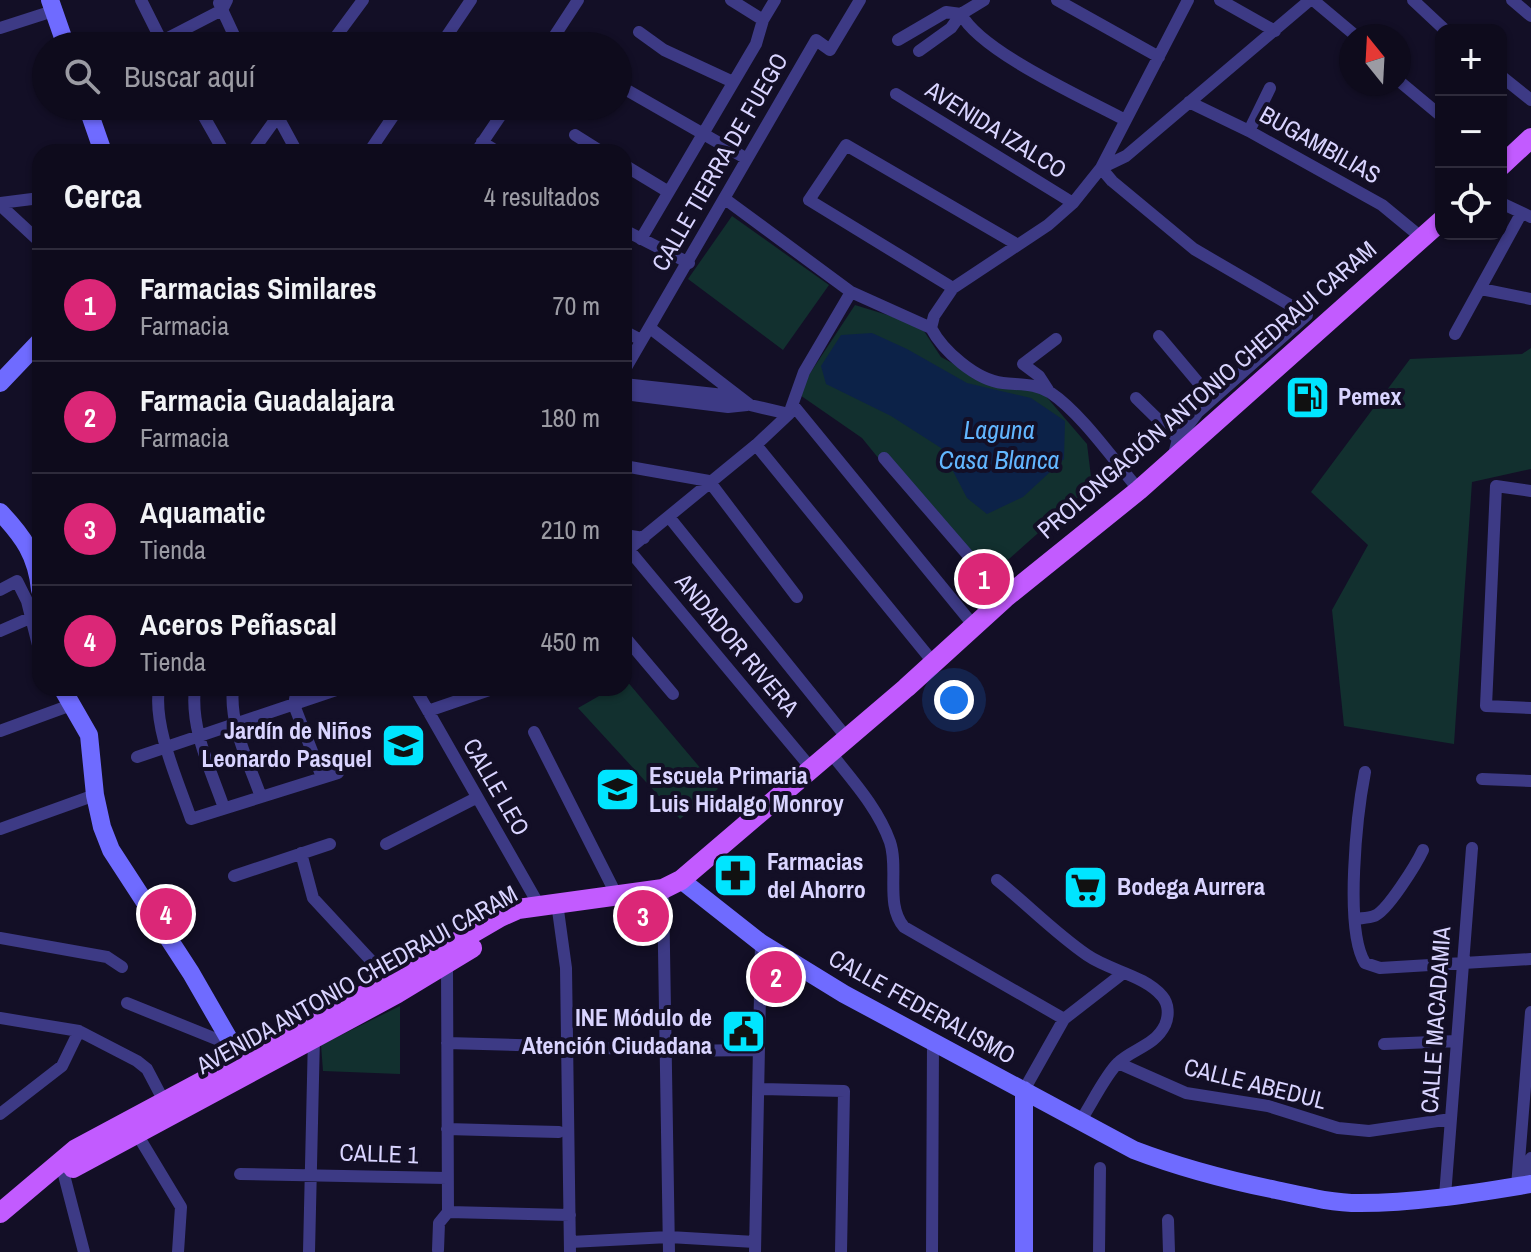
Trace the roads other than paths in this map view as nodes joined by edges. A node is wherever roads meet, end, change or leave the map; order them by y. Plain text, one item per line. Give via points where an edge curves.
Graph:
1 (141, 0) edge
2 (363, 0) edge
3 (471, 0) edge
4 (578, 0) edge
5 (731, 0) edge
6 (775, 0) edge
7 (860, 0) edge
8 (984, 0) edge
9 (1057, 0) edge
10 (1188, 0) edge
11 (1220, 0) edge
12 (1311, 0) edge
13 (1413, 0) edge
14 (1512, 0) edge
15 (222, 3) edge
16 (52, 6) edge
17 (961, 14) junction
18 (1531, 16) edge
19 (763, 20) junction
20 (1341, 24) edge
21 (1439, 24) edge
22 (0, 28) edge
23 (1275, 31) junction
24 (61, 32) edge
25 (157, 32) edge
26 (180, 32) edge
27 (233, 32) edge
28 (339, 32) edge
29 (449, 32) edge
30 (558, 32) edge
31 (639, 32) dead end
32 (898, 40) dead end
33 (919, 51) dead end
34 (1159, 57) junction
35 (1507, 81) edge
36 (733, 82) junction
37 (1270, 88) dead end
38 (1411, 91) edge
39 (632, 93) edge
40 (896, 94) dead end
41 (1531, 100) edge
42 (1189, 102) junction
43 (1435, 111) edge
44 (92, 120) edge
45 (206, 120) edge
46 (271, 120) edge
47 (283, 120) edge
48 (391, 120) edge
49 (497, 120) edge
50 (1125, 120) junction
51 (1249, 131) junction
52 (703, 134) junction
53 (575, 135) dead end
54 (1531, 138) edge
55 (101, 144) edge
56 (219, 144) edge
57 (257, 144) edge
58 (293, 144) edge
59 (374, 144) edge
60 (481, 144) edge
61 (589, 144) edge
62 (747, 159) junction
63 (1507, 160) edge
64 (1101, 168) junction
65 (632, 170) edge
66 (667, 191) junction
67 (32, 199) edge
68 (725, 199) junction
69 (1073, 203) junction
70 (0, 204) edge
71 (1507, 206) edge
72 (1526, 216) edge
73 (1435, 226) edge
74 (32, 234) edge
75 (632, 234) edge
76 (1422, 238) junction
77 (641, 239) junction
78 (1018, 245) junction
79 (689, 263) junction
80 (953, 288) junction
81 (1481, 289) junction
82 (851, 292) junction
83 (1531, 299) edge
84 (650, 328) junction
85 (931, 328) junction
86 (1455, 334) dead end
87 (632, 335) edge
88 (1159, 336) dead end
89 (1056, 339) dead end
90 (641, 340) junction
91 (32, 349) edge
92 (632, 356) edge
93 (0, 383) edge
94 (632, 385) edge
95 (1050, 393) junction
96 (632, 395) edge
97 (1136, 398) dead end
98 (1212, 399) junction
99 (750, 405) junction
100 (791, 409) junction
101 (1178, 439) junction
102 (756, 445) junction
103 (884, 458) dead end
104 (1172, 461) junction
105 (632, 467) edge
106 (709, 481) junction
107 (1139, 490) junction
108 (1531, 491) edge
109 (0, 512) edge
110 (669, 517) junction
111 (632, 536) edge
112 (644, 538) junction
113 (632, 547) edge
114 (32, 557) edge
115 (632, 558) edge
116 (0, 590) edge
117 (797, 597) dead end
118 (1005, 598) junction
119 (30, 618) junction
120 (32, 625) edge
121 (974, 626) junction
122 (0, 631) edge
123 (632, 645) edge
124 (933, 662) junction
125 (673, 694) dead end
126 (66, 696) edge
127 (158, 696) edge
128 (194, 696) edge
129 (233, 696) edge
130 (296, 696) edge
131 (319, 696) edge
132 (420, 696) edge
133 (472, 696) edge
134 (294, 705) junction
135 (1531, 708) edge
136 (428, 711) junction
137 (235, 724) junction
138 (0, 731) edge
139 (534, 732) dead end
140 (199, 736) junction
141 (847, 738) junction
142 (167, 748) junction
143 (830, 752) junction
144 (137, 757) dead end
145 (811, 768) junction
146 (1365, 772) dead end
147 (338, 773) dead end
148 (322, 777) junction
149 (1482, 779) dead end
150 (1531, 781) edge
151 (95, 795) junction
152 (261, 797) junction
153 (472, 800) junction
154 (224, 808) junction
155 (0, 829) edge
156 (330, 844) dead end
157 (386, 844) dead end
158 (1472, 848) dead end
159 (1423, 850) dead end
160 (301, 853) junction
161 (234, 876) dead end
162 (997, 880) dead end
163 (672, 885) junction
164 (617, 896) junction
165 (549, 905) junction
166 (1355, 919) junction
167 (0, 938) edge
168 (761, 943) junction
169 (1531, 959) edge
170 (1463, 963) junction
171 (447, 965) junction
172 (122, 967) dead end
173 (1122, 974) junction
174 (390, 981) junction
175 (127, 1003) dead end
176 (1531, 1012) edge
177 (0, 1018) edge
178 (1064, 1019) junction
179 (314, 1029) junction
180 (79, 1031) junction
181 (1457, 1041) junction
182 (447, 1043) junction
183 (933, 1043) junction
184 (1384, 1044) dead end
185 (550, 1046) dead end
186 (569, 1046) junction
187 (759, 1050) junction
188 (664, 1051) junction
189 (240, 1059) junction
190 (1118, 1063) junction
191 (760, 1089) junction
192 (1024, 1090) junction
193 (168, 1109) junction
194 (0, 1114) edge
195 (1451, 1119) junction
196 (1081, 1120) junction
197 (447, 1129) junction
198 (559, 1132) dead end
199 (137, 1134) junction
200 (1531, 1158) edge
201 (1100, 1168) dead end
202 (61, 1169) junction
203 (240, 1174) dead end
204 (310, 1174) junction
205 (447, 1178) junction
206 (1526, 1185) edge
207 (1445, 1196) junction
208 (448, 1212) junction
209 (0, 1213) edge
210 (570, 1215) junction
211 (1168, 1220) dead end
212 (0, 1231) edge
213 (669, 1237) junction
214 (570, 1247) edge
215 (755, 1247) edge
216 (438, 1250) dead end
217 (84, 1252) edge
218 (178, 1252) edge
219 (309, 1252) edge
220 (669, 1252) edge
221 (841, 1252) edge
222 (932, 1252) edge
223 (1024, 1252) edge
224 (1099, 1252) edge
225 (1169, 1252) edge

1 - 25 street
2 - 28 street
3 - 29 street
4 - 30 street
5 - 19 street
6 - 19 street
7 - 62 street, CALLE TIERRA DE FUEGO via 830,50 816,40
8 - 17 street
9 - 34 street
10 - 34 street
11 - 23 street
12 - 20 street
12 - 23 street
13 - 21 street
14 - 18 street
15 - 26 street
15 - 27 street
16 - 22 street
16 - 24 main road
17 - 32 street via 946,12
17 - 33 street
17 - 50 street via 997,50
19 - 36 street via 756,44
23 - 42 street
31 - 36 street via 664,50
34 - 50 street
35 - 41 street
36 - 52 street
37 - 51 street
38 - 43 street
39 - 52 street
40 - 69 street, AVENIDA IZALCO
42 - 51 street, BUGAMBILIAS
42 - 64 street via 1126,156
44 - 55 main road
45 - 56 street
46 - 57 street
47 - 58 street
48 - 59 street
49 - 60 street
50 - 64 street
51 - 76 street, BUGAMBILIAS via 1382,205
52 - 62 street
52 - 66 street
53 - 61 street
54 - 63 main road
62 - 68 street, CALLE TIERRA DE FUEGO
64 - 69 street
64 - 98 street via 1194,249 1307,315
65 - 66 street
66 - 77 street
67 - 70 street
68 - 79 street, CALLE TIERRA DE FUEGO
68 - 82 street
69 - 78 street
70 - 74 street
71 - 72 street
72 - 81 street
73 - 76 main road, PROLONGACIÓN ANTONIO CHEDRAUI CARAM
75 - 77 street
76 - 104 main road, PROLONGACIÓN ANTONIO CHEDRAUI CARAM
77 - 79 street
78 - 80 street
78 - 80 street via 846,145 809,200
79 - 84 street, CALLE TIERRA DE FUEGO
80 - 85 street
81 - 83 street
81 - 86 street
82 - 85 street
82 - 100 street via 804,372
84 - 90 street, CALLE TIERRA DE FUEGO
84 - 99 street
85 - 95 street via 985,378
87 - 90 street
88 - 98 street
89 - 95 street via 1023,364
90 - 92 street, CALLE TIERRA DE FUEGO
91 - 93 main road
94 - 99 street via 724,395
95 - 107 street
96 - 99 street
97 - 101 street
98 - 101 street
99 - 100 street
100 - 102 street
100 - 121 street
101 - 104 street
102 - 106 street
102 - 124 street
103 - 118 street
104 - 107 main road, PROLONGACIÓN ANTONIO CHEDRAUI CARAM
105 - 106 street
106 - 110 street
106 - 117 street
107 - 118 main road, PROLONGACIÓN ANTONIO CHEDRAUI CARAM
108 - 135 street via 1496,486 1486,706
109 - 114 main road via 27,543
110 - 112 street
110 - 141 street
111 - 112 street
112 - 113 street
115 - 145 street, ANDADOR RIVERA
116 - 119 street via 17,581
118 - 121 main road, PROLONGACIÓN ANTONIO CHEDRAUI CARAM
119 - 120 street
119 - 122 street
121 - 124 main road, PROLONGACIÓN ANTONIO CHEDRAUI CARAM
123 - 125 street
124 - 141 main road, PROLONGACIÓN ANTONIO CHEDRAUI CARAM
126 - 138 street
126 - 151 main road via 89,735
127 - 142 street
128 - 140 street
129 - 137 street
130 - 134 street
131 - 134 street
132 - 136 street, CALLE LEO
133 - 136 street
134 - 137 street
134 - 148 street
136 - 153 street, CALLE LEO
137 - 140 street
137 - 152 street
139 - 164 street
140 - 142 street
140 - 154 street
141 - 143 main road, PROLONGACIÓN ANTONIO CHEDRAUI CARAM
142 - 144 street
142 - 154 street via 191,819
143 - 145 main road, PROLONGACIÓN ANTONIO CHEDRAUI CARAM
143 - 178 street via 880,819 890,843 895,912 904,927
145 - 163 main road, PROLONGACIÓN ANTONIO CHEDRAUI CARAM
146 - 166 street
147 - 148 street
148 - 152 street
149 - 150 street
151 - 155 street
151 - 189 main road via 111,850
152 - 154 street
153 - 157 street
153 - 165 street, CALLE LEO
156 - 160 street
158 - 170 street, CALLE MACADAMIA
159 - 166 street via 1384,910
160 - 161 street
160 - 174 street via 313,898
162 - 173 street via 1087,955
163 - 164 main road
163 - 168 main road, CALLE FEDERALISMO
163 - 188 street
164 - 165 main road
165 - 171 main road, AVENIDA ANTONIO CHEDRAUI CARAM
165 - 174 main road, AVENIDA ANTONIO CHEDRAUI CARAM via 500,917
165 - 186 street via 566,968
166 - 170 street via 1365,963 1380,968
167 - 172 street via 107,957
168 - 183 main road, CALLE FEDERALISMO
168 - 187 street
169 - 170 street
170 - 181 street, CALLE MACADAMIA
171 - 179 main road, AVENIDA ANTONIO CHEDRAUI CARAM
171 - 182 street
173 - 178 street
173 - 190 street via 1163,996 1168,1014 1164,1028 1146,1047
174 - 179 main road, AVENIDA ANTONIO CHEDRAUI CARAM
175 - 189 street
176 - 206 street
177 - 180 street
178 - 192 street
179 - 189 main road, AVENIDA ANTONIO CHEDRAUI CARAM
179 - 204 street
180 - 193 street via 147,1069
180 - 194 street via 62,1066
181 - 184 street
181 - 195 street, CALLE MACADAMIA
182 - 185 street
182 - 197 street
183 - 192 main road, CALLE FEDERALISMO
183 - 222 street
186 - 188 street
186 - 210 street
187 - 188 street
187 - 191 street
188 - 213 street
189 - 193 main road, AVENIDA ANTONIO CHEDRAUI CARAM
190 - 195 street, CALLE ABEDUL via 1186,1093 1268,1106 1338,1128 1369,1131
190 - 196 street
191 - 215 street
191 - 221 street via 844,1091
192 - 196 main road, CALLE FEDERALISMO
192 - 223 main road
193 - 199 main road, AVENIDA ANTONIO CHEDRAUI CARAM
193 - 202 main road, AVENIDA ANTONIO CHEDRAUI CARAM via 76,1149
195 - 207 street, CALLE MACADAMIA
196 - 207 main road, CALLE FEDERALISMO via 1134,1150 1215,1178 1327,1201
197 - 198 street
197 - 205 street
199 - 202 main road, AVENIDA ANTONIO CHEDRAUI CARAM
199 - 218 street via 181,1207
200 - 206 street
201 - 224 street
202 - 209 main road, AVENIDA ANTONIO CHEDRAUI CARAM
202 - 212 main road, AVENIDA ANTONIO CHEDRAUI CARAM
202 - 217 street
203 - 204 street, CALLE 1
204 - 205 street, CALLE 1
204 - 219 street
205 - 208 street
206 - 207 main road, CALLE FEDERALISMO
208 - 210 street
208 - 216 street via 439,1223
210 - 214 street
211 - 225 street
213 - 214 street
213 - 215 street
213 - 220 street

